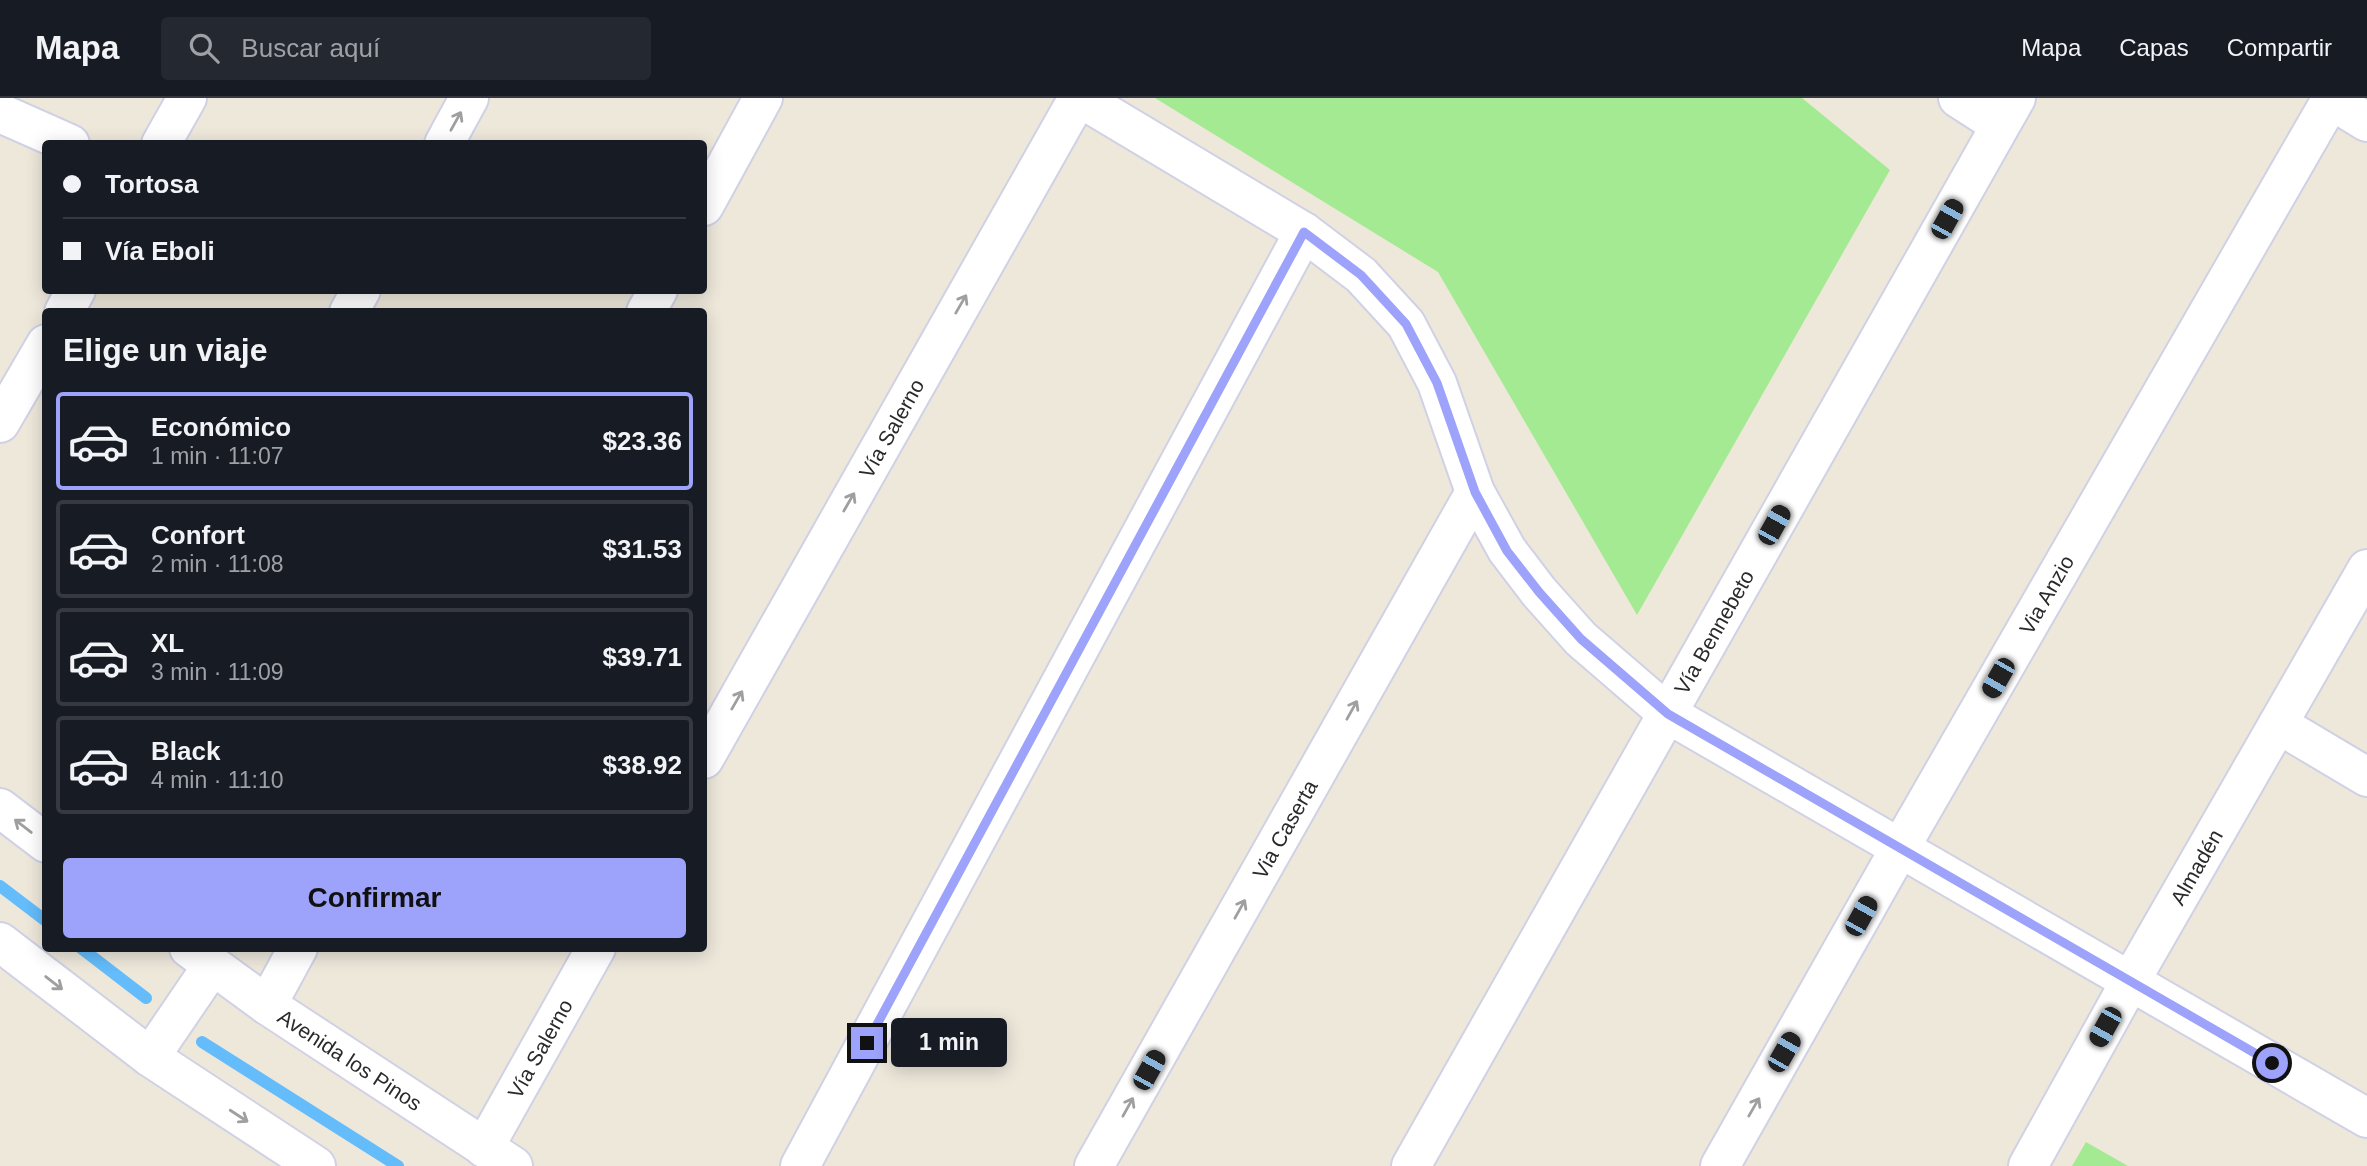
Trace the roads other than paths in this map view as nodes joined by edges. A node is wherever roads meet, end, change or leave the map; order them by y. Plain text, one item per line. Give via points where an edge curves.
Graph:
1 (187, 98) edge
2 (469, 98) edge
3 (763, 98) edge
4 (1079, 98) edge
5 (1958, 98) edge
6 (2331, 99) edge
7 (2008, 111) edge
8 (0, 113) edge
9 (2367, 122) edge
10 (60, 140) edge
11 (162, 140) edge
12 (446, 140) edge
13 (707, 201) edge
14 (1304, 232) junction
15 (42, 351) edge
16 (0, 423) edge
17 (1475, 492) junction
18 (2367, 569) edge
19 (1668, 714) junction
20 (2278, 724) junction
21 (707, 754) edge
22 (2367, 777) edge
23 (0, 808) edge
24 (42, 840) edge
25 (1900, 848) junction
26 (0, 942) edge
27 (296, 952) edge
28 (594, 952) edge
29 (200, 957) edge
30 (2131, 980) junction
31 (267, 1005) junction
32 (150, 1057) junction
33 (2367, 1118) edge
34 (498, 1157) edge
35 (316, 1166) edge
36 (800, 1166) edge
37 (1094, 1166) edge
38 (1411, 1166) edge
39 (1720, 1166) edge
40 (2028, 1166) edge

1 - 11 street
12 -> 2 street
3 - 13 street
4 - 14 street
21 -> 4 street, Vía Salerno
5 - 7 street
6 - 9 street
6 - 25 street, Via Anzio
7 - 19 street, Vía Bennebeto
8 - 10 street
14 - 17 street via 1361,275 1406,324 1437,383
14 - 36 street
15 - 16 street
17 - 19 street via 1507,551 1539,592 1581,639
37 -> 17 street, Via Caserta
18 - 20 street, Almadén
19 - 25 street
19 - 38 street, Vía Bennebeto
20 - 22 street
20 - 30 street, Almadén
24 -> 23 street
25 - 30 street
39 -> 25 street, Via Anzio
26 -> 32 street
27 - 31 street
28 - 34 street, Vía Salerno
29 - 31 street, Avenida los Pinos
29 - 32 street
30 - 33 street
30 - 40 street, Almadén
31 - 34 street, Avenida los Pinos
32 -> 35 street

